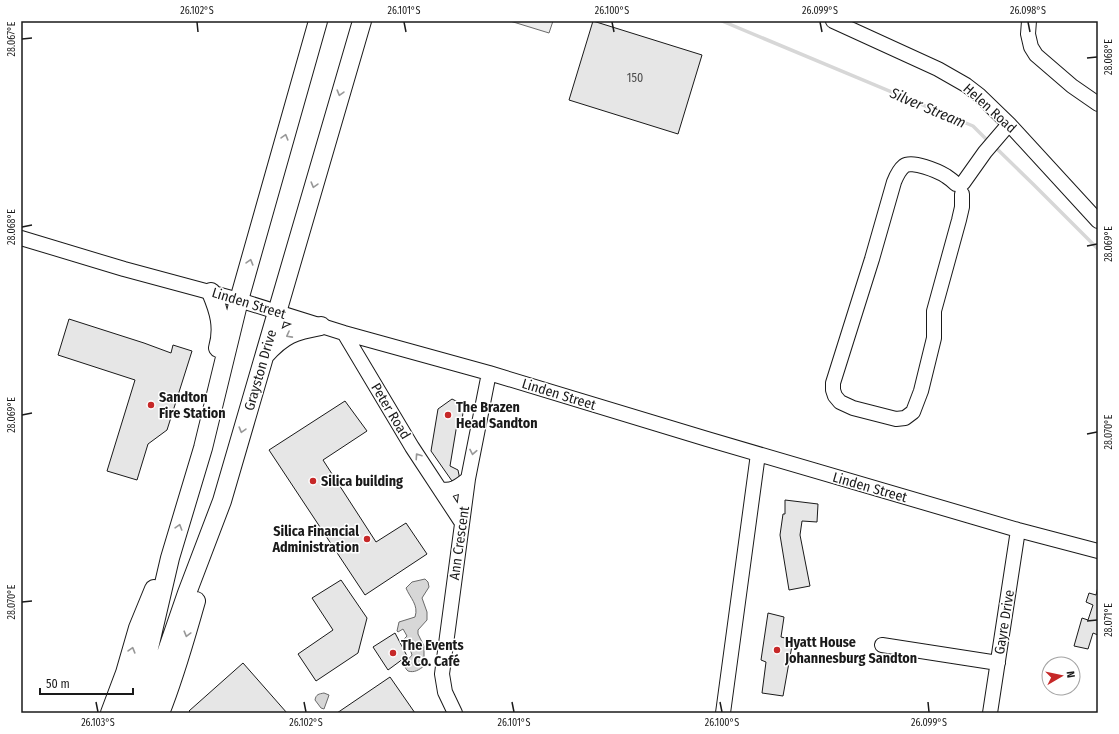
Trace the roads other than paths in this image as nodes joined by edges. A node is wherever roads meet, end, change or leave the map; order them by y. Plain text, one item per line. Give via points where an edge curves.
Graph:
1 (318, 21) edge
2 (362, 21) edge
3 (833, 21) edge
4 (1029, 21) edge
5 (1098, 104) edge
6 (1009, 124) junction
7 (960, 187) junction
8 (1098, 221) edge
9 (21, 238) edge
10 (211, 292) junction
11 (240, 300) junction
12 (276, 312) junction
13 (321, 326) junction
14 (344, 333) junction
15 (263, 356) junction
16 (489, 373) junction
17 (203, 448) junction
18 (758, 454) junction
19 (468, 479) junction
20 (440, 488) junction
21 (222, 501) junction
22 (462, 523) junction
23 (1018, 530) junction
24 (1098, 551) edge
25 (170, 558) junction
26 (882, 645) dead end
27 (158, 651) junction
28 (998, 663) junction
29 (110, 713) edge
30 (129, 713) edge
31 (142, 713) edge
32 (160, 713) edge
33 (455, 713) edge
34 (722, 713) edge
35 (990, 713) edge

11 -> 1 main road, Grayston Drive
2 -> 12 main road, Grayston Drive
3 - 6 street, Helen Road via 938,69 966,85
4 - 5 street via 1028,34 1036,55
6 - 7 street
6 - 8 street, Helen Road
7 - 7 street via 962,207 934,311 934,338 913,412 905,418 896,419 840,402 835,396 833,383 897,176 904,166 912,163 946,176
9 - 10 street, Linden Street
10 - 11 street, Linden Street
10 - 17 main road via 220,320 220,340 209,390
11 - 12 street, Linden Street
11 - 17 main road, Grayston Drive
12 - 13 street, Linden Street
12 - 15 main road, Grayston Drive
13 - 14 street, Linden Street
13 -> 15 main road via 288,334
14 - 16 street, Linden Street
20 -> 14 street, Peter Road via 412,447
15 -> 21 main road, Grayston Drive
16 - 18 street, Linden Street
16 -> 19 street, Ann Crescent
25 -> 17 main road, Grayston Drive
18 - 23 street, Linden Street
18 - 34 street
19 - 20 street via 452,489
19 - 22 street, Ann Crescent
20 - 22 street, Peter Road
21 - 27 main road, Grayston Drive via 187,593
21 -> 32 main road via 180,660
22 - 33 street, Ann Crescent via 442,674
23 - 24 street, Linden Street
23 - 28 street, Gayre Drive
25 - 27 main road, Grayston Drive
29 -> 25 main road via 138,628
26 - 28 street
27 - 30 main road, Grayston Drive via 142,678
27 - 31 main road, Grayston Drive
28 - 35 street, Gayre Drive

